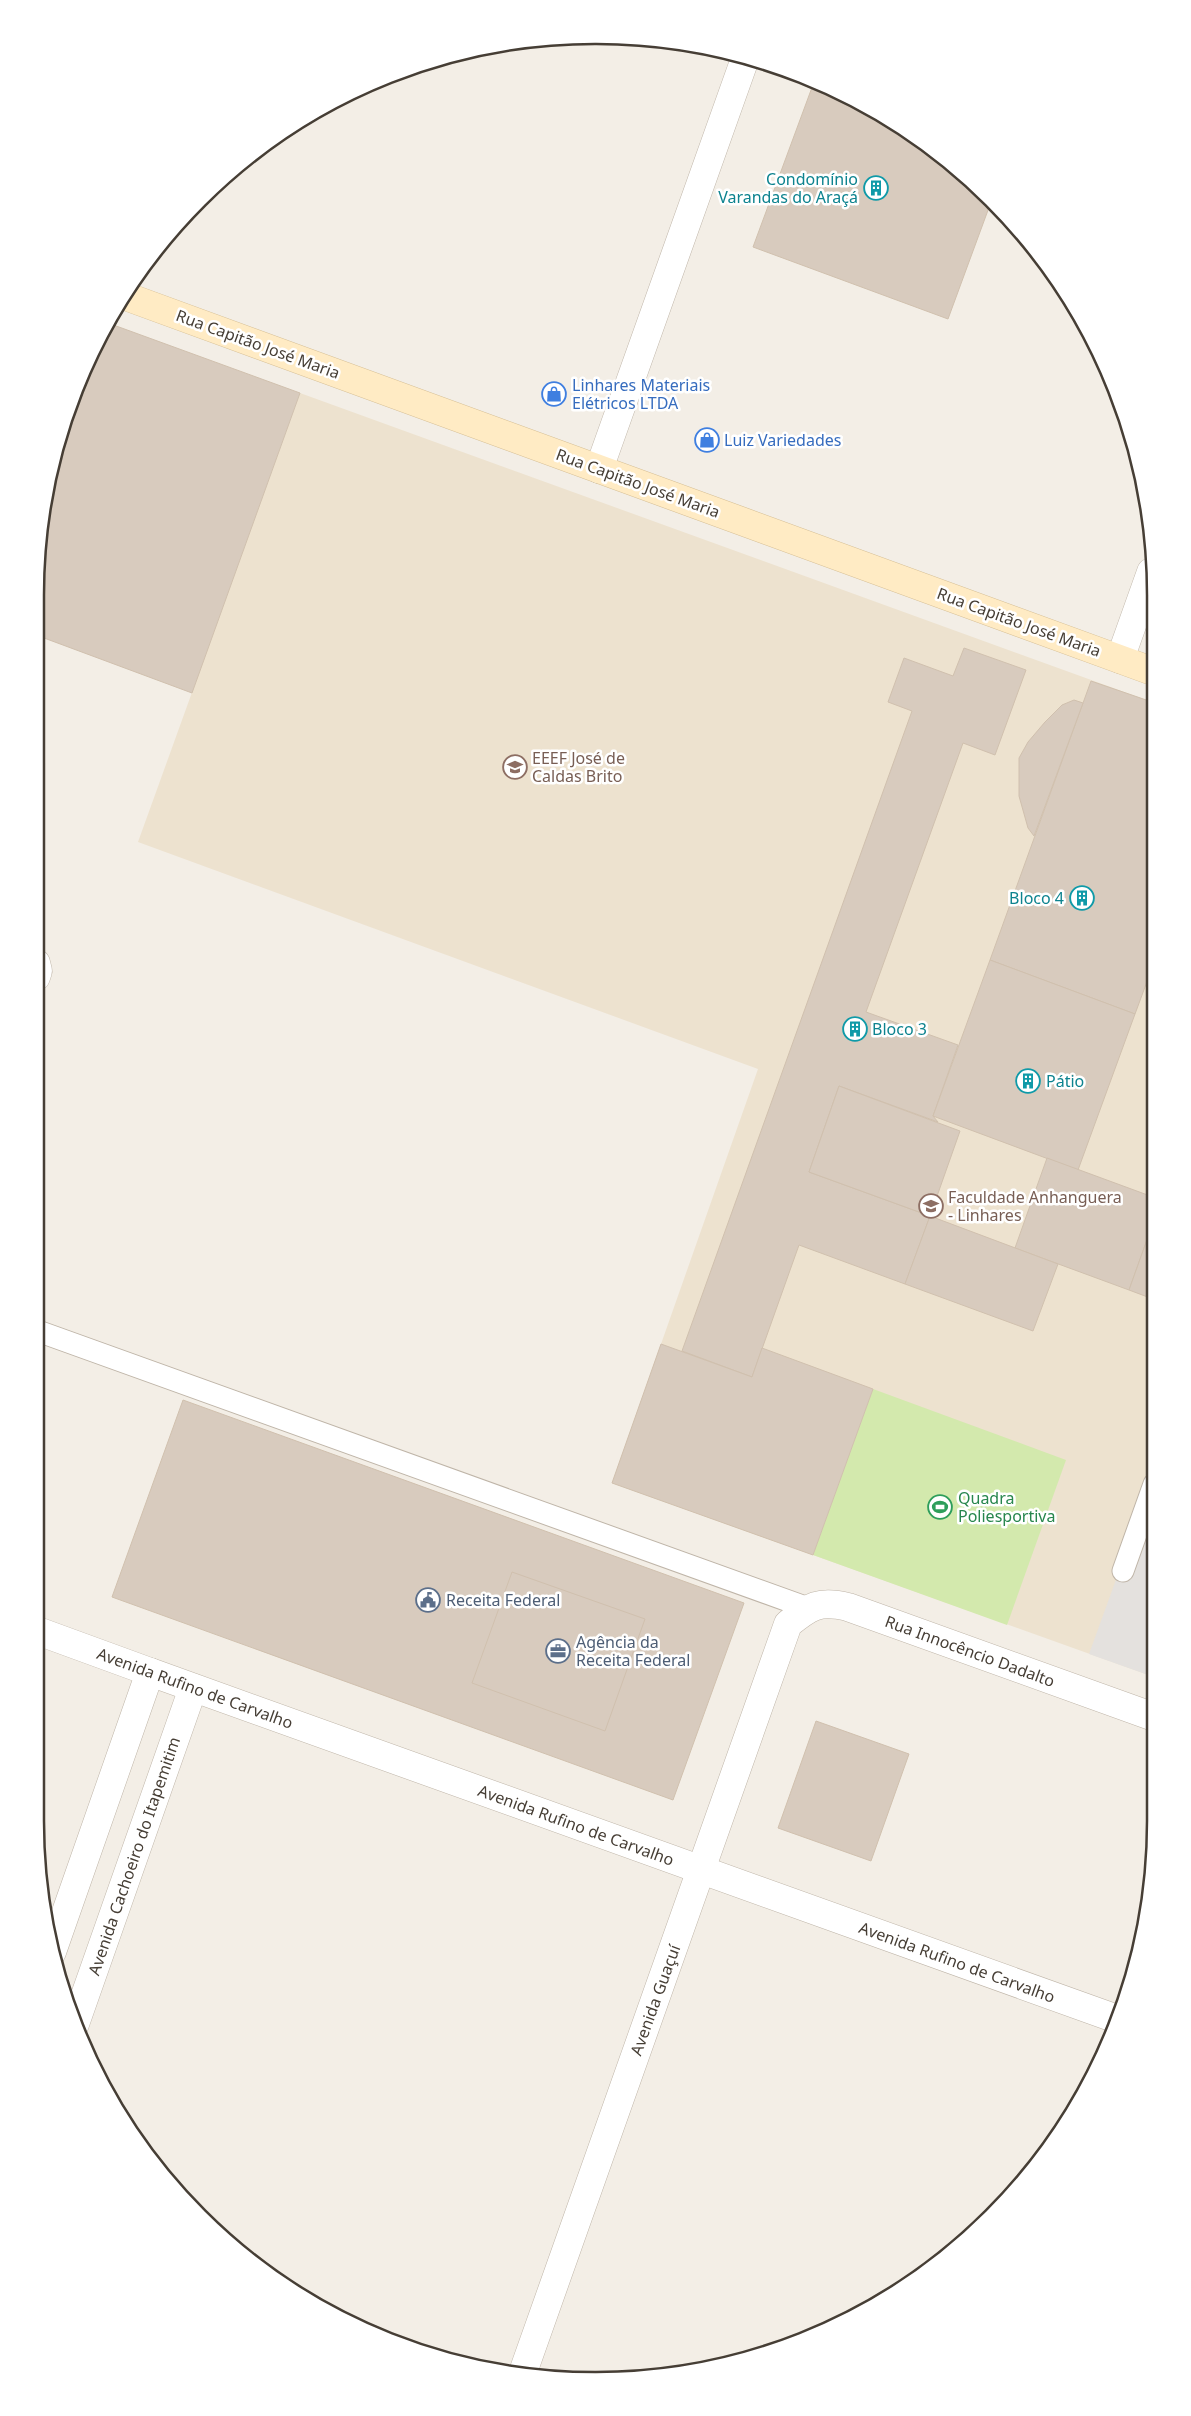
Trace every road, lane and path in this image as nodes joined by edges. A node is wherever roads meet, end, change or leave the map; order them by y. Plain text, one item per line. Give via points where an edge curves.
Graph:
1 (743, 64) edge
2 (131, 298) edge
3 (599, 469) junction
4 (1147, 584) edge
5 (1120, 659) junction
6 (1147, 669) edge
7 (44, 1333) edge
8 (1147, 1504) edge
9 (1123, 1571) dead end
10 (798, 1616) junction
11 (44, 1633) edge
12 (150, 1672) junction
13 (193, 1688) junction
14 (1147, 1714) edge
15 (701, 1870) junction
16 (57, 1939) edge
17 (79, 2013) edge
18 (1111, 2017) edge
19 (524, 2368) edge

1 - 3 street
2 - 3 main road, Rua Capitão José Maria
3 - 5 main road, Rua Capitão José Maria
4 - 5 street
5 - 6 main road, Rua Capitão José Maria
7 - 10 lane
8 - 9 lane
10 - 14 street, Rua Innocêncio Dadalto via 828,1602 848,1606
10 - 15 street, Avenida Guaçuí
11 - 12 street, Avenida Rufino de Carvalho
12 - 13 street, Avenida Rufino de Carvalho
12 - 16 street
13 - 15 street, Avenida Rufino de Carvalho
13 - 17 street, Avenida Cachoeiro do Itapemitim
15 - 18 street, Avenida Rufino de Carvalho
15 - 19 street, Avenida Guaçuí

